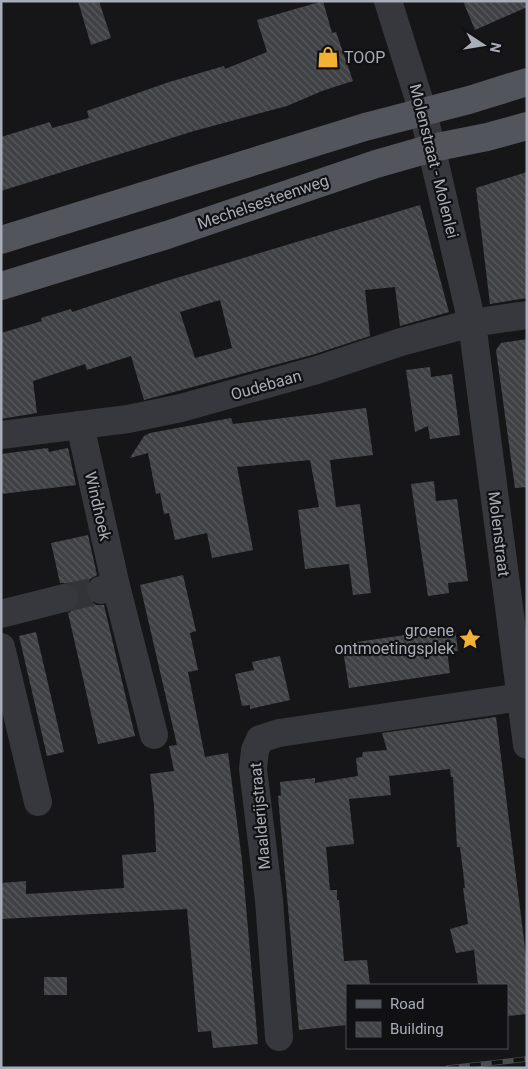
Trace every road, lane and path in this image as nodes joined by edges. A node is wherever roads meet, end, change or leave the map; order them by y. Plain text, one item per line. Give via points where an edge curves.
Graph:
1 (388, 1) edge
2 (527, 82) edge
3 (423, 112) junction
4 (527, 126) edge
5 (432, 148) junction
6 (1, 240) edge
7 (1, 286) edge
8 (527, 315) edge
9 (472, 323) junction
10 (80, 425) junction
11 (1, 435) edge
12 (64, 598) tunnel mouth
13 (1, 614) edge
14 (1, 647) edge
15 (520, 697) junction
16 (154, 735) dead end
17 (527, 745) edge
18 (38, 802) dead end
19 (279, 1037) dead end

1 - 3 street, Molenstraat - Molenlei
2 - 3 main road
3 - 5 street, Molenstraat - Molenlei
3 - 6 main road
4 - 5 main road, Mechelsesteenweg
5 - 7 main road, Mechelsesteenweg
5 - 9 street, Molenstraat - Molenlei
8 - 9 street, Oudebaan
9 - 10 street, Oudebaan via 214,400 128,419
9 - 15 street, Molenstraat
10 - 11 street, Oudebaan
10 - 16 street, Windhoek via 109,588
12 - 13 street
14 - 18 street
15 - 17 street, Molenstraat
15 - 19 street, Maalderijstraat via 279,733 260,740 255,750 253,769 269,900

